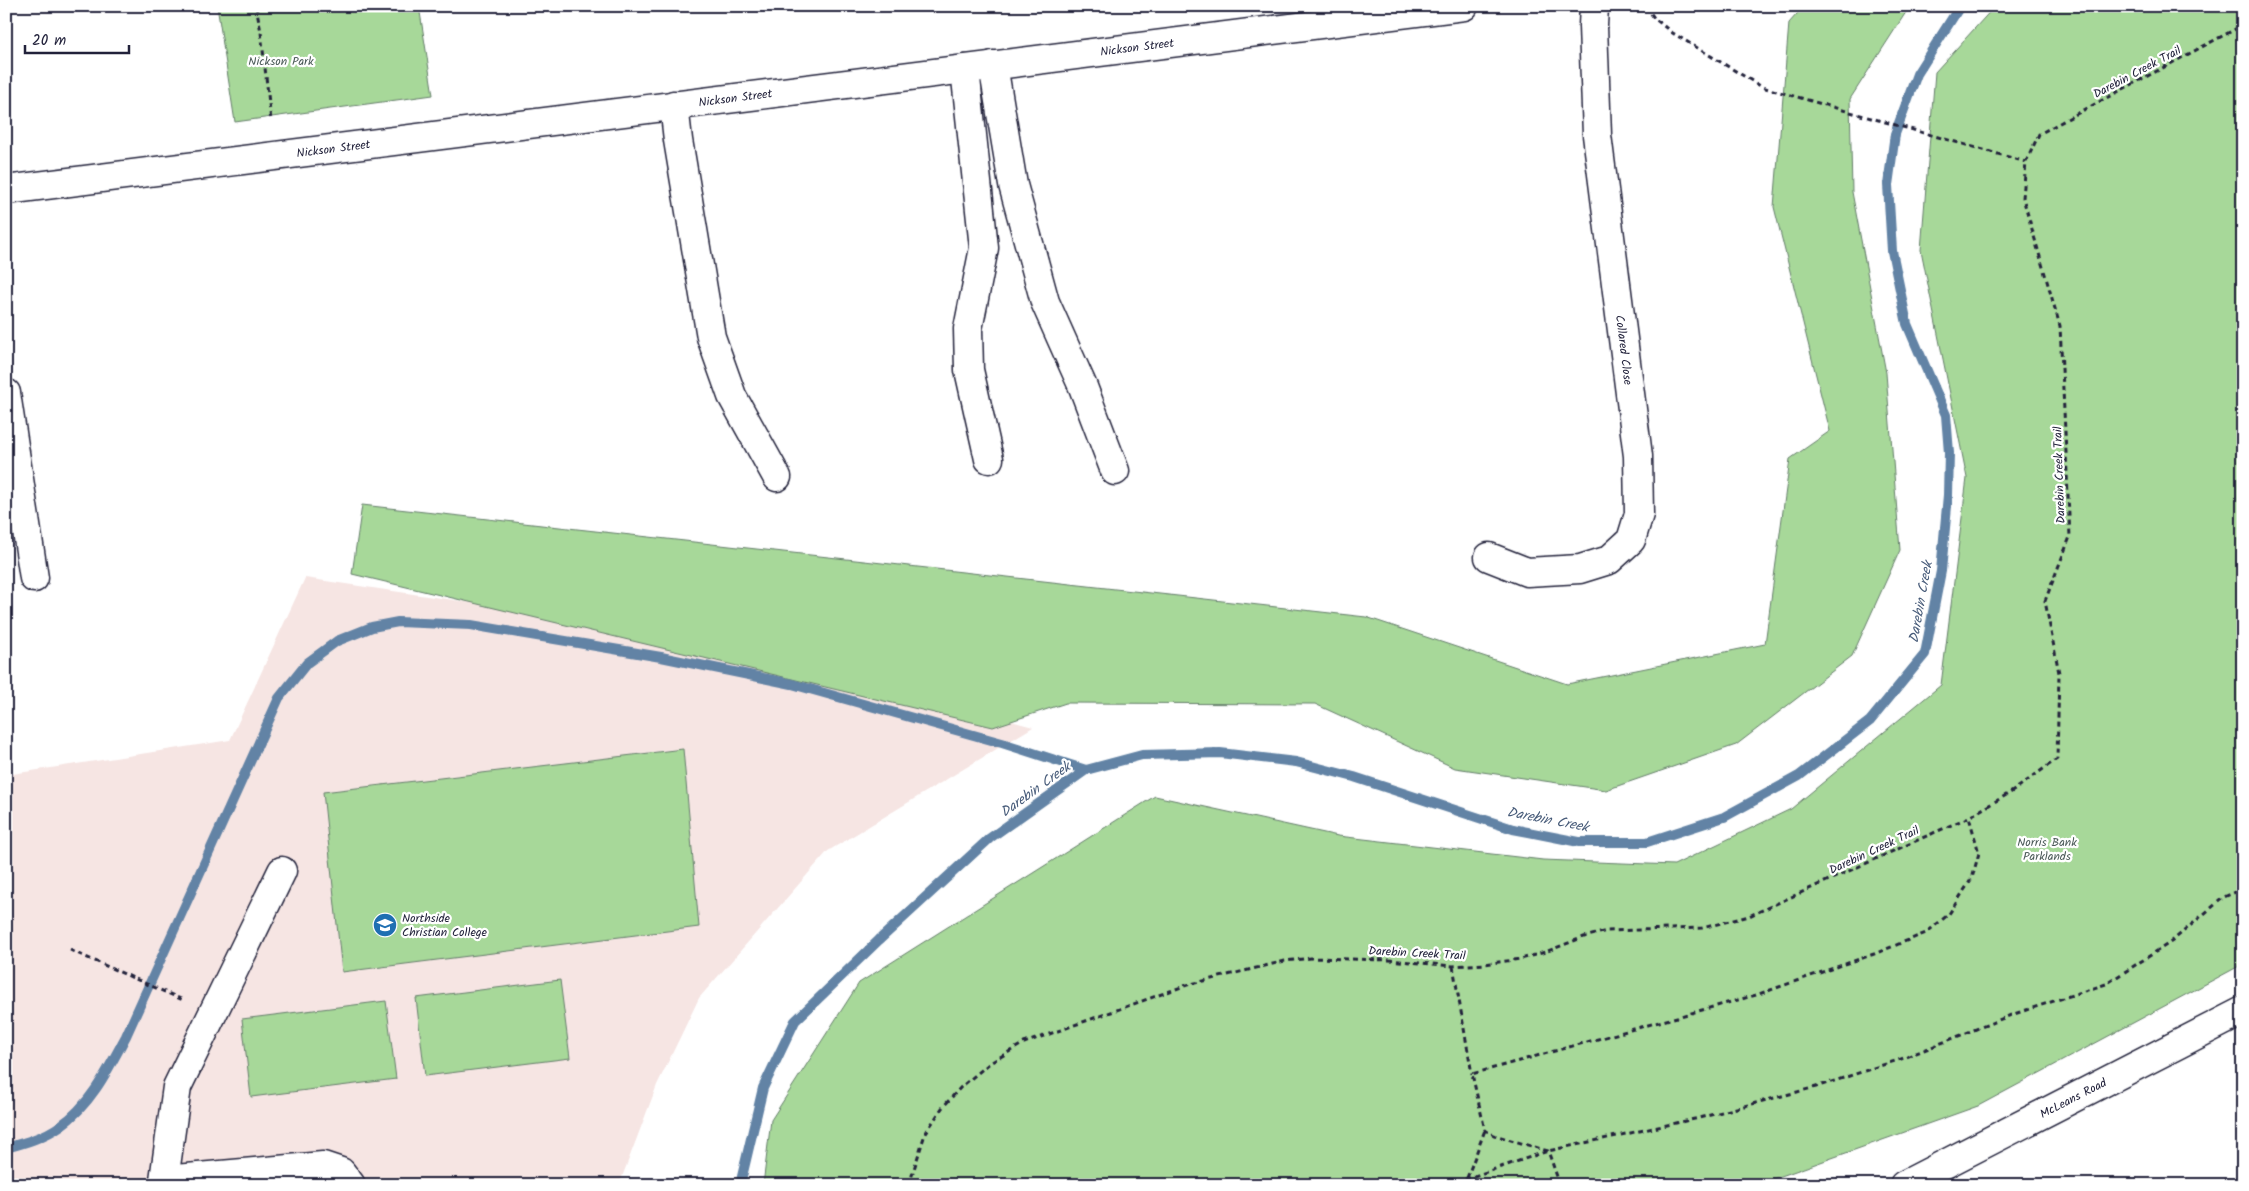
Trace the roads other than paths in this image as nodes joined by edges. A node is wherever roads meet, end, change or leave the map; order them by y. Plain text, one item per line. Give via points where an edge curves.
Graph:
1 (1464, 6) edge
2 (1594, 6) edge
3 (994, 65) junction
4 (965, 69) junction
5 (674, 105) junction
6 (6, 190) edge
7 (6, 393) edge
8 (990, 459) dead end
9 (1115, 471) dead end
10 (777, 477) dead end
11 (1490, 557) dead end
12 (34, 578) dead end
13 (282, 870) dead end
14 (2243, 1011) edge
15 (351, 1185) edge
16 (1904, 1185) edge

1 - 3 street, Nickson Street
2 - 11 street, Collared Close via 1597,135 1638,456 1639,514 1631,540 1609,560 1580,569 1527,572
3 - 4 street, Nickson Street
3 - 9 street via 1013,185 1045,302 1083,387
4 - 5 street, Nickson Street
4 - 8 street via 984,248 968,329 969,370
5 - 6 street, Nickson Street
5 - 10 street via 712,337 732,396
7 - 12 street
13 - 15 street via 176,1087 164,1180 323,1166 341,1172
14 - 16 street, McLeans Road

